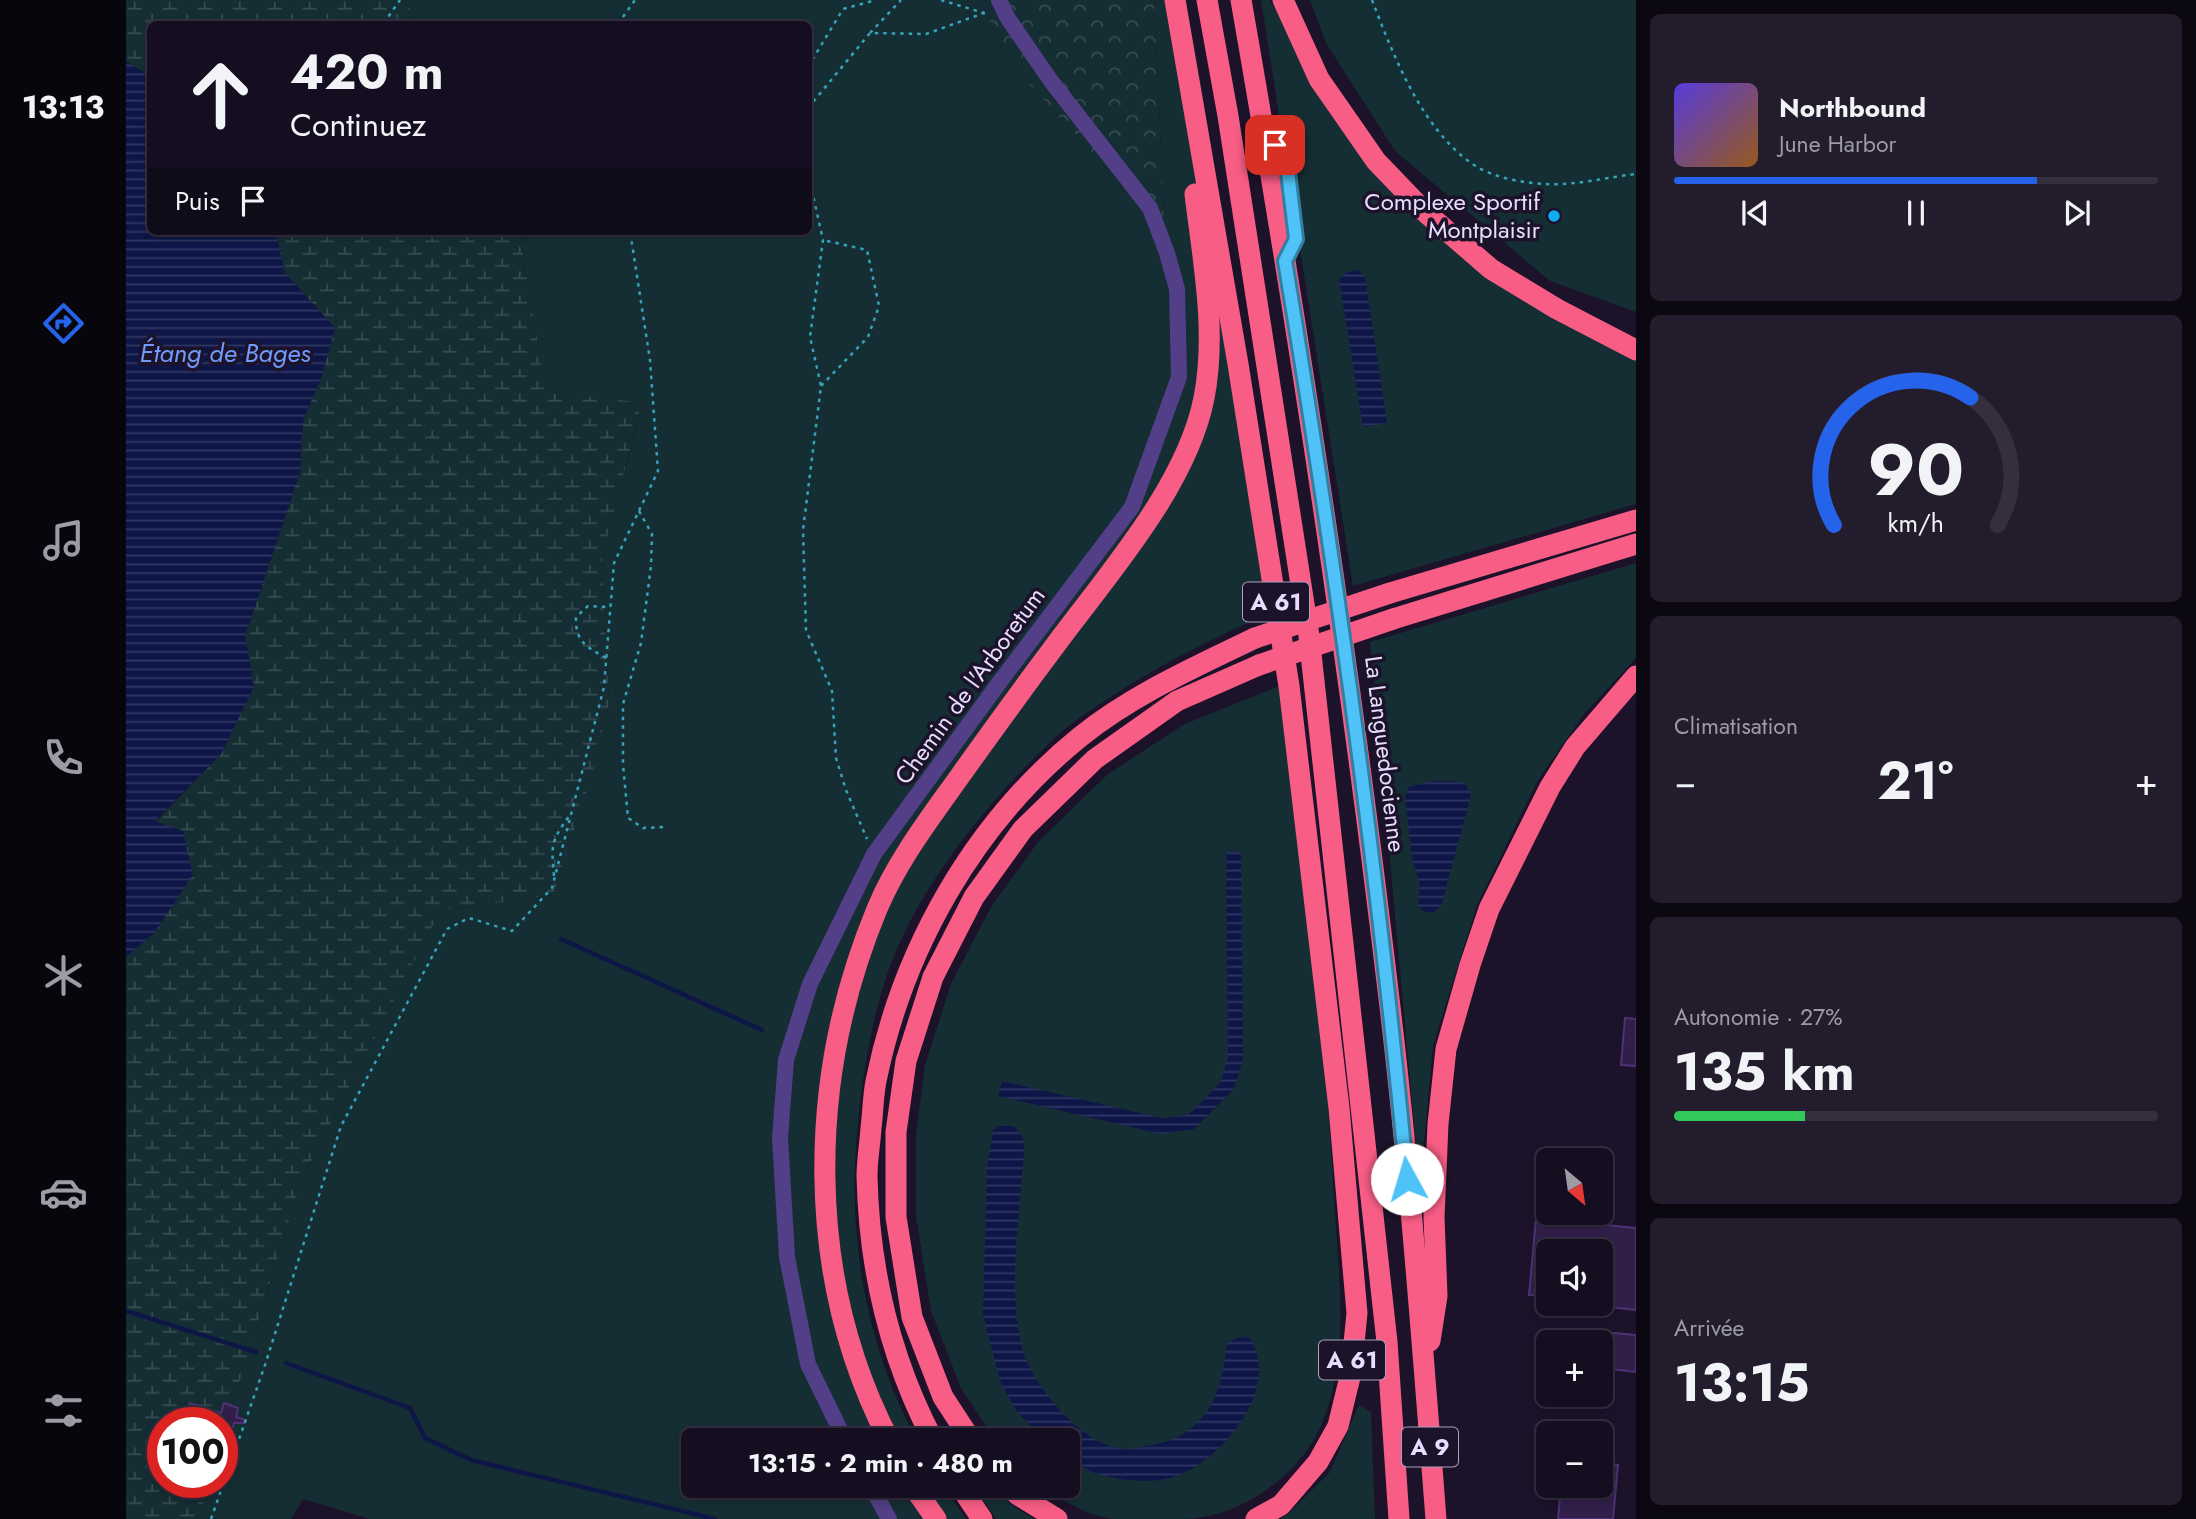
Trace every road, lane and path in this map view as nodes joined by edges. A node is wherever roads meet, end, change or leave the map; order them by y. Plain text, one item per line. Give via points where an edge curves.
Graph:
1 (400, 0) edge
2 (635, 0) edge
3 (876, 0) edge
4 (901, 0) edge
5 (941, 0) edge
6 (999, 0) edge
7 (1175, 0) edge
8 (1207, 0) edge
9 (1241, 0) edge
10 (1283, 0) edge
11 (1372, 0) edge
12 (984, 13) junction
13 (1007, 17) junction
14 (386, 21) edge
15 (620, 21) edge
16 (870, 33) junction
17 (1182, 40) junction
18 (812, 60) edge
19 (812, 103) edge
20 (1636, 174) edge
21 (812, 191) edge
22 (631, 235) edge
23 (823, 240) junction
24 (1636, 350) edge
25 (821, 386) junction
26 (639, 511) junction
27 (1636, 520) edge
28 (1636, 544) edge
29 (610, 607) junction
30 (606, 659) junction
31 (1636, 676) edge
32 (572, 812) junction
33 (665, 827) dead end
34 (874, 855) junction
35 (554, 880) junction
36 (1425, 1374) junction
37 (839, 1428) edge
38 (884, 1428) edge
39 (927, 1428) edge
40 (963, 1428) edge
41 (878, 1498) edge
42 (921, 1498) edge
43 (968, 1498) edge
44 (1022, 1498) edge
45 (211, 1519) edge
46 (889, 1519) edge
47 (936, 1519) edge
48 (982, 1519) edge
49 (1056, 1519) edge
50 (1256, 1519) edge
51 (1399, 1519) edge
52 (1436, 1519) edge

1 - 14 path
2 - 15 path
3 - 18 path via 843,9
4 - 16 path
5 - 12 path
6 - 13 street, Chemin de l'Arboretum
7 - 17 highway, A 61
8 - 51 highway, A 9 via 1309,636 1387,1342
9 - 36 highway, La Languedocienne / A 9 via 1350,684 1395,1055
10 - 24 highway via 1319,79 1377,160 1424,211 1491,269
11 - 20 path via 1398,64 1436,130 1475,166 1511,179 1548,184
12 - 13 path
12 - 16 path via 926,34
13 - 34 street, Chemin de l'Arboretum via 1150,208 1177,289 1179,377 1132,507
16 - 19 path
17 - 38 highway via 1177,53 1210,347 1204,400 1187,451 1153,513 916,836 878,908 852,984 830,1080 823,1175 830,1255 843,1325
17 - 50 highway, A 61 via 1289,685 1339,1108 1357,1313 1351,1373 1338,1426 1318,1462 1281,1505
21 - 23 path
22 - 26 path via 650,360 658,471
23 - 25 path via 810,337
23 - 25 path via 867,250 878,306 868,337
25 - 34 path via 803,530 806,630 832,691 836,758
26 - 29 path via 614,564
26 - 33 path via 652,534 651,566 641,643 623,704 623,764 628,818 643,828
27 - 39 highway, A 61, bridge via 1255,638 1127,703 1080,737 1003,815 962,869 926,932 899,998 876,1082 867,1174 873,1252 884,1317
28 - 40 highway, A 61, bridge via 1393,619 1259,665 1177,701 1095,759 1023,829 974,897 933,977 906,1061 896,1132 896,1217 912,1317 943,1397
29 - 30 path
29 - 30 path via 589,607 576,617 584,645
30 - 32 path via 604,687
31 - 36 highway via 1575,747 1549,787 1489,909 1470,965 1446,1049 1434,1217 1437,1296
32 - 35 path
32 - 35 path via 551,847
34 - 37 street, Chemin de l'Arboretum via 806,997 786,1060 780,1138 787,1257 808,1364
35 - 45 path via 552,888 512,931 469,918 447,929 341,1126
36 - 52 highway, La Languedocienne / A 9
41 - 46 street
42 - 47 highway
43 - 48 highway
44 - 49 highway

